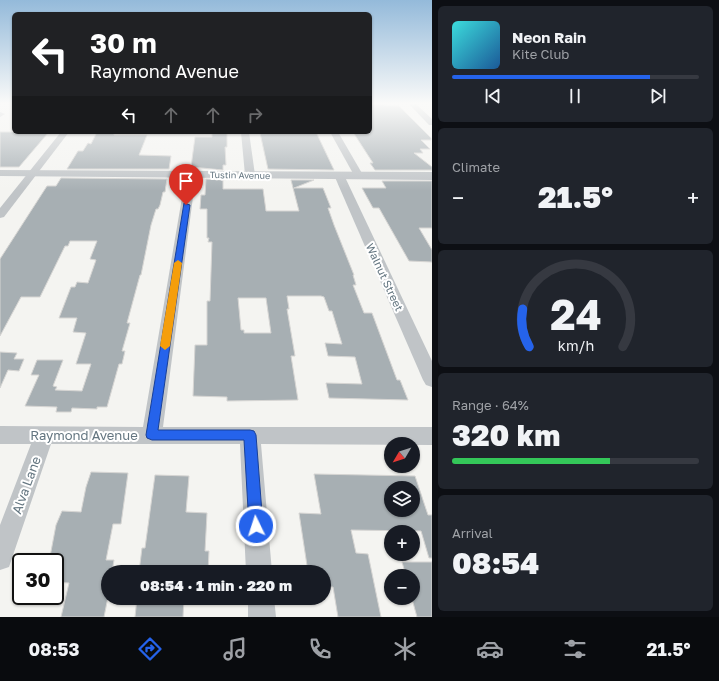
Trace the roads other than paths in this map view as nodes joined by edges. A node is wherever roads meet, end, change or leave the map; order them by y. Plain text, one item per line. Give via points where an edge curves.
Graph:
1 (63, 134) edge
2 (245, 134) edge
3 (335, 134) edge
4 (0, 173) edge
5 (32, 173) junction
6 (191, 174) junction
7 (250, 175) junction
8 (339, 175) junction
9 (358, 175) junction
10 (432, 176) edge
11 (0, 215) edge
12 (432, 380) edge
13 (0, 435) edge
14 (44, 435) junction
15 (152, 435) junction
16 (250, 435) junction
17 (432, 436) edge
18 (0, 558) edge
19 (259, 565) edge
20 (261, 605) edge
21 (262, 617) edge

1 - 5 street
2 - 7 street
3 - 9 street
4 - 5 street, Tustin Avenue
5 - 6 street, Tustin Avenue
5 - 11 street
6 - 7 street, Tustin Avenue
6 - 15 street
7 - 8 street, Tustin Avenue
8 - 9 street, Tustin Avenue
8 - 12 street, Walnut Street
9 - 10 street, Tustin Avenue
13 - 14 street, Raymond Avenue
14 - 15 street, Raymond Avenue
14 - 18 street, Alva Lane
15 - 16 street, Raymond Avenue
16 - 17 street, Raymond Avenue
16 - 19 street
20 - 21 street

